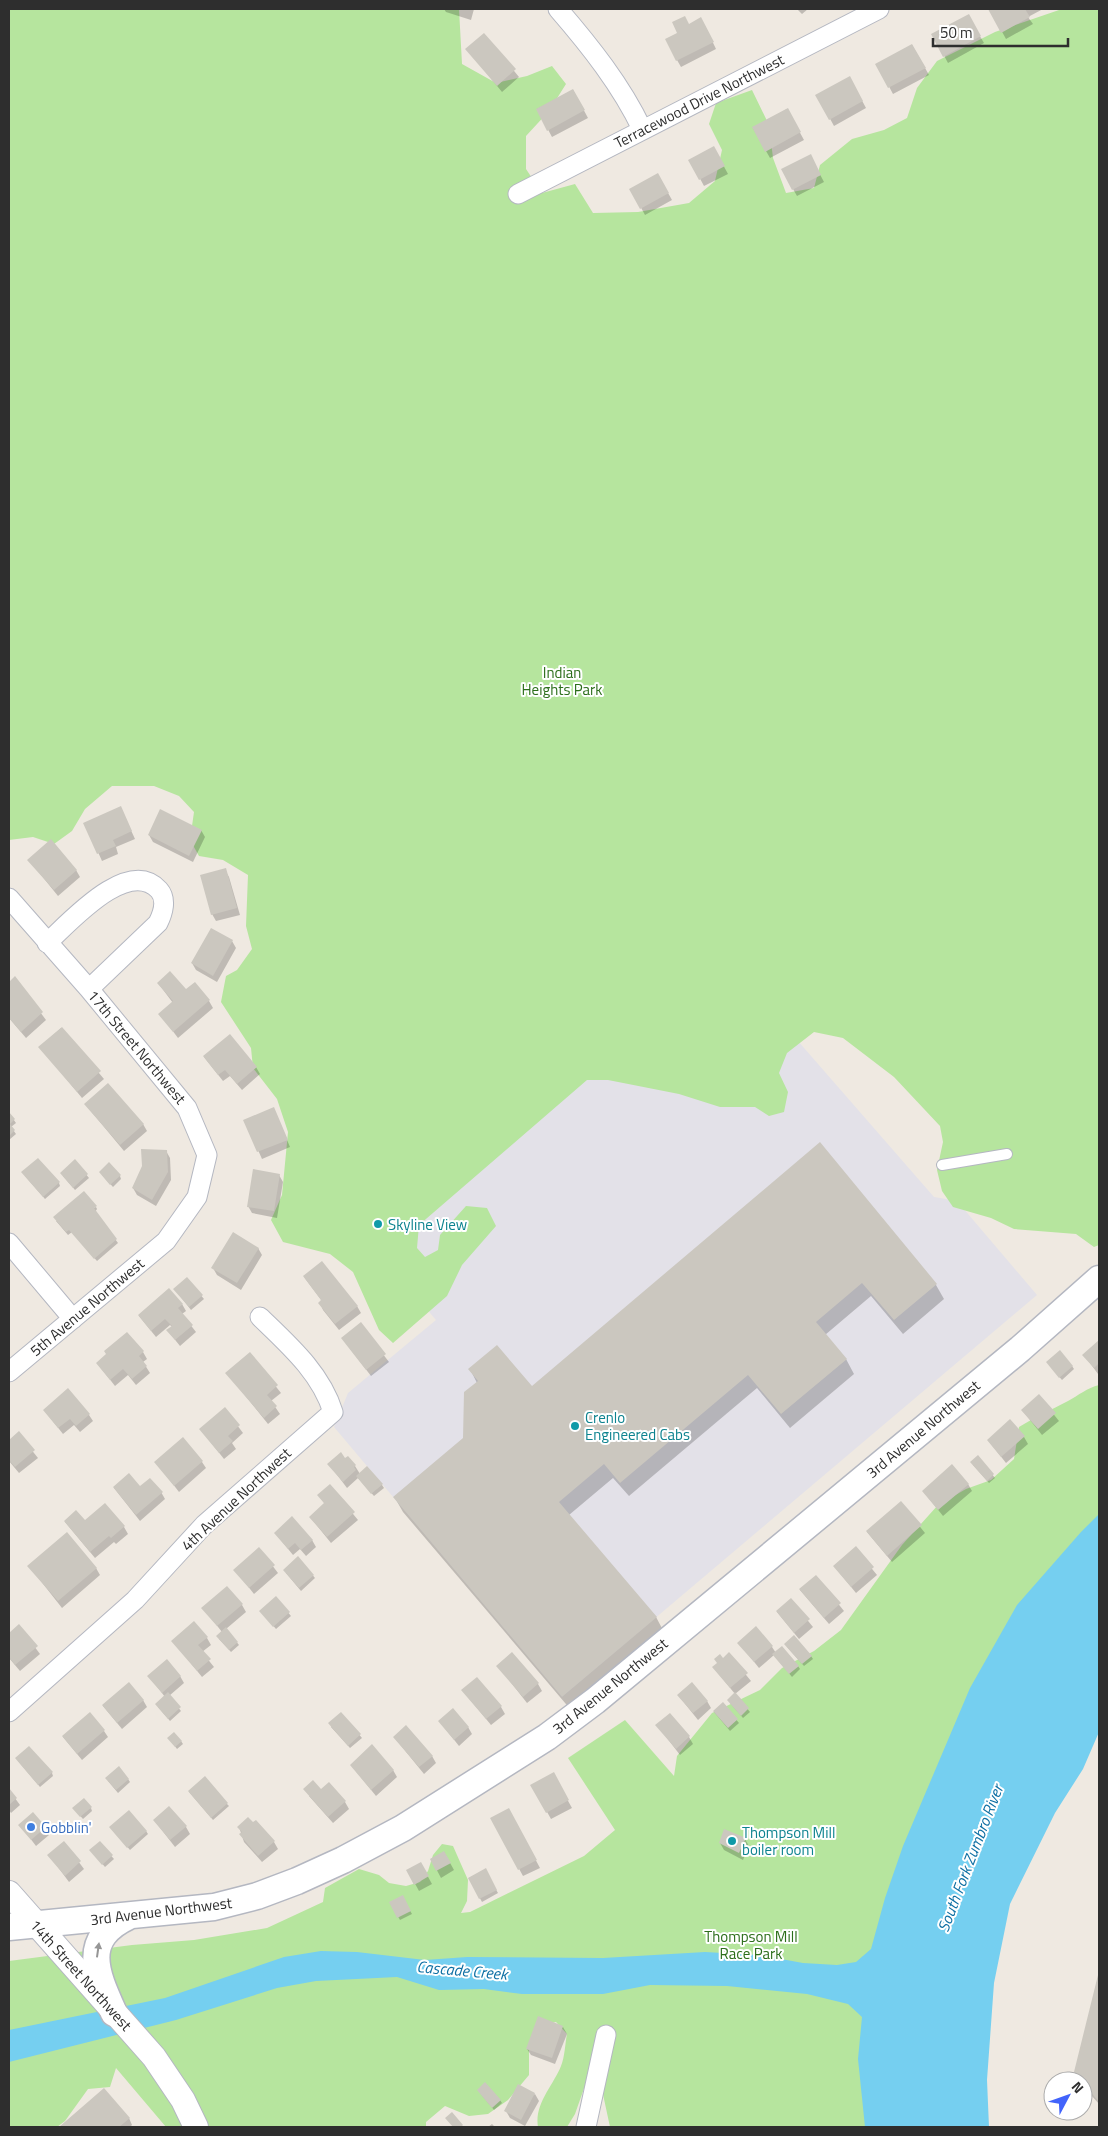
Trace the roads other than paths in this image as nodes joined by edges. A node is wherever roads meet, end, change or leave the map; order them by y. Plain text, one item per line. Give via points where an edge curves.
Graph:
1 (558, 9) edge
2 (879, 9) edge
3 (642, 129) junction
4 (518, 194) dead end
5 (9, 898) edge
6 (47, 943) junction
7 (89, 988) junction
8 (1007, 1154) dead end
9 (942, 1165) dead end
10 (166, 1241) joint
11 (9, 1243) edge
12 (1099, 1279) edge
13 (260, 1317) dead end
14 (73, 1319) junction
15 (9, 1372) edge
16 (9, 1712) edge
17 (9, 1893) edge
18 (129, 1916) junction
19 (36, 1925) junction
20 (9, 1927) edge
21 (114, 2013) junction
22 (606, 2035) dead end
23 (196, 2127) edge
24 (586, 2127) edge

1 - 3 street via 615,82
2 - 3 street, Terracewood Drive Northwest
3 - 4 street, Terracewood Drive Northwest
5 - 6 street, 17th Street Northwest
6 - 7 street, 17th Street Northwest
6 - 7 street via 112,887 135,881 153,885 160,892 163,913 158,923
7 - 10 street, 17th Street Northwest via 187,1108 207,1155 198,1197
8 - 9 lane
10 - 14 street, 5th Avenue Northwest
11 - 14 street
12 - 18 main road, 3rd Avenue Northwest via 1020,1349 546,1738 403,1828 297,1881 214,1908
13 - 16 street, 4th Avenue Northwest via 296,1352 327,1394 333,1412 204,1525 135,1600
14 - 15 street, 5th Avenue Northwest
17 - 19 street, 14th Street Northwest
18 - 19 main road, 3rd Avenue Northwest
21 -> 18 main road via 100,1977 96,1957 98,1944 107,1930
19 - 20 main road
19 - 21 street, 14th Street Northwest
21 - 23 street, 14th Street Northwest via 154,2057 183,2100
22 - 24 street

